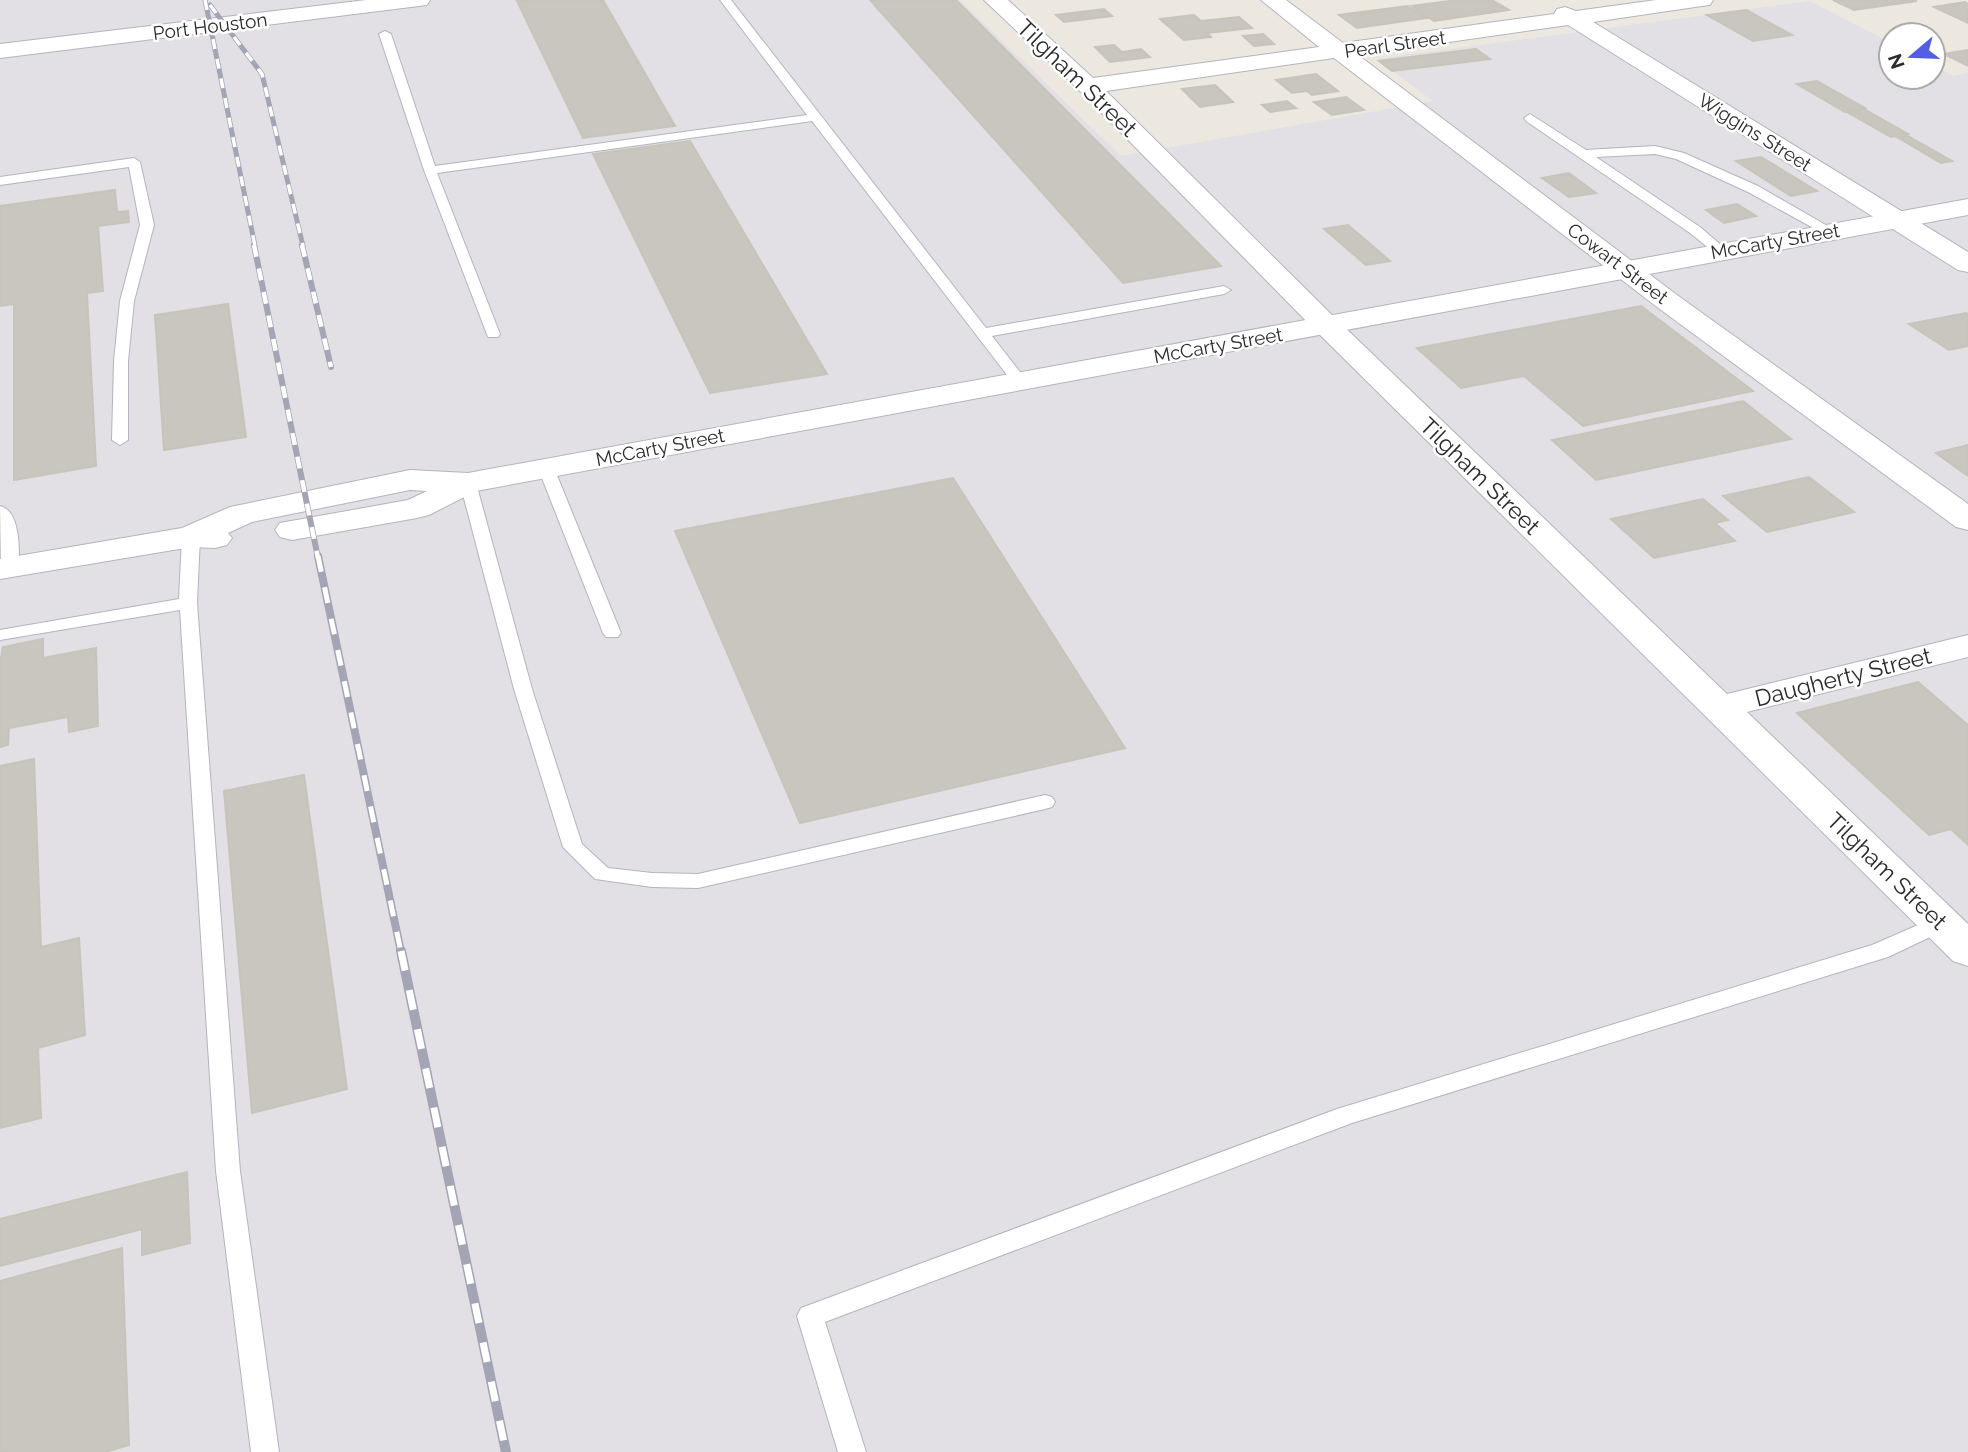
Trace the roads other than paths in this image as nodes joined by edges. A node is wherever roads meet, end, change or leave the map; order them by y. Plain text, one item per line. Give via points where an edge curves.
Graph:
1 (419, 0) edge
2 (725, 0) edge
3 (995, 0) edge
4 (1272, 0) edge
5 (1542, 0) edge
6 (1702, 0) edge
7 (1572, 19) junction
8 (385, 34) dead end
9 (0, 51) edge
10 (1343, 52) junction
11 (1087, 86) junction
12 (816, 117) junction
13 (1530, 118) dead end
14 (1583, 154) junction
15 (430, 170) junction
16 (0, 181) edge
17 (1968, 207) edge
18 (1898, 220) junction
19 (1831, 232) junction
20 (1721, 251) junction
21 (1968, 264) edge
22 (1625, 268) junction
23 (1224, 290) dead end
24 (1326, 325) junction
25 (493, 334) dead end
26 (984, 334) junction
27 (1019, 381) junction
28 (120, 440) dead end
29 (546, 468) junction
30 (468, 483) junction
31 (0, 511) edge
32 (1968, 520) edge
33 (191, 537) junction
34 (5, 569) edge
35 (188, 603) junction
36 (612, 633) dead end
37 (0, 635) edge
38 (1968, 646) edge
39 (1717, 708) junction
40 (1045, 802) dead end
41 (1941, 923) junction
42 (1968, 950) edge
43 (264, 1452) edge
44 (852, 1452) edge

1 - 9 street, Port Houston
2 - 12 lane
3 - 11 street, Tilgham Street
4 - 10 street, Cowart Street
5 - 7 street, Wiggins Street
6 - 7 street, Pearl Street
7 - 10 street, Pearl Street
7 - 18 street, Wiggins Street
8 - 15 lane
10 - 11 street, Pearl Street
10 - 22 street, Cowart Street
11 - 24 street, Tilgham Street
12 - 15 lane
12 - 26 lane
13 - 14 lane
14 - 19 lane via 1655,150 1681,156 1754,189
14 - 20 lane
15 - 25 lane
16 - 28 lane via 134,162 147,225 127,301
17 - 18 street, McCarty Street
18 - 19 street, McCarty Street
18 - 21 street, Wiggins Street
19 - 20 street, McCarty Street
20 - 22 street, McCarty Street
22 - 24 street, McCarty Street
22 - 32 street, Cowart Street
23 - 26 lane
24 - 27 street, McCarty Street
24 - 39 street, Tilgham Street
26 - 27 lane
27 - 29 street, McCarty Street
29 - 30 street, McCarty Street
29 - 36 lane
30 - 33 street, McCarty Street via 417,508 246,539
30 - 40 lane via 523,690 573,848 602,874 698,881
31 - 34 lane via 10,533
33 - 34 street, McCarty Street
33 - 35 lane
35 - 37 lane
35 - 43 lane via 228,1171
38 - 39 street, Daugherty Street
39 - 41 street, Tilgham Street
41 - 42 street, Tilgham Street
41 - 44 lane via 1880,951 1345,1116 810,1317

